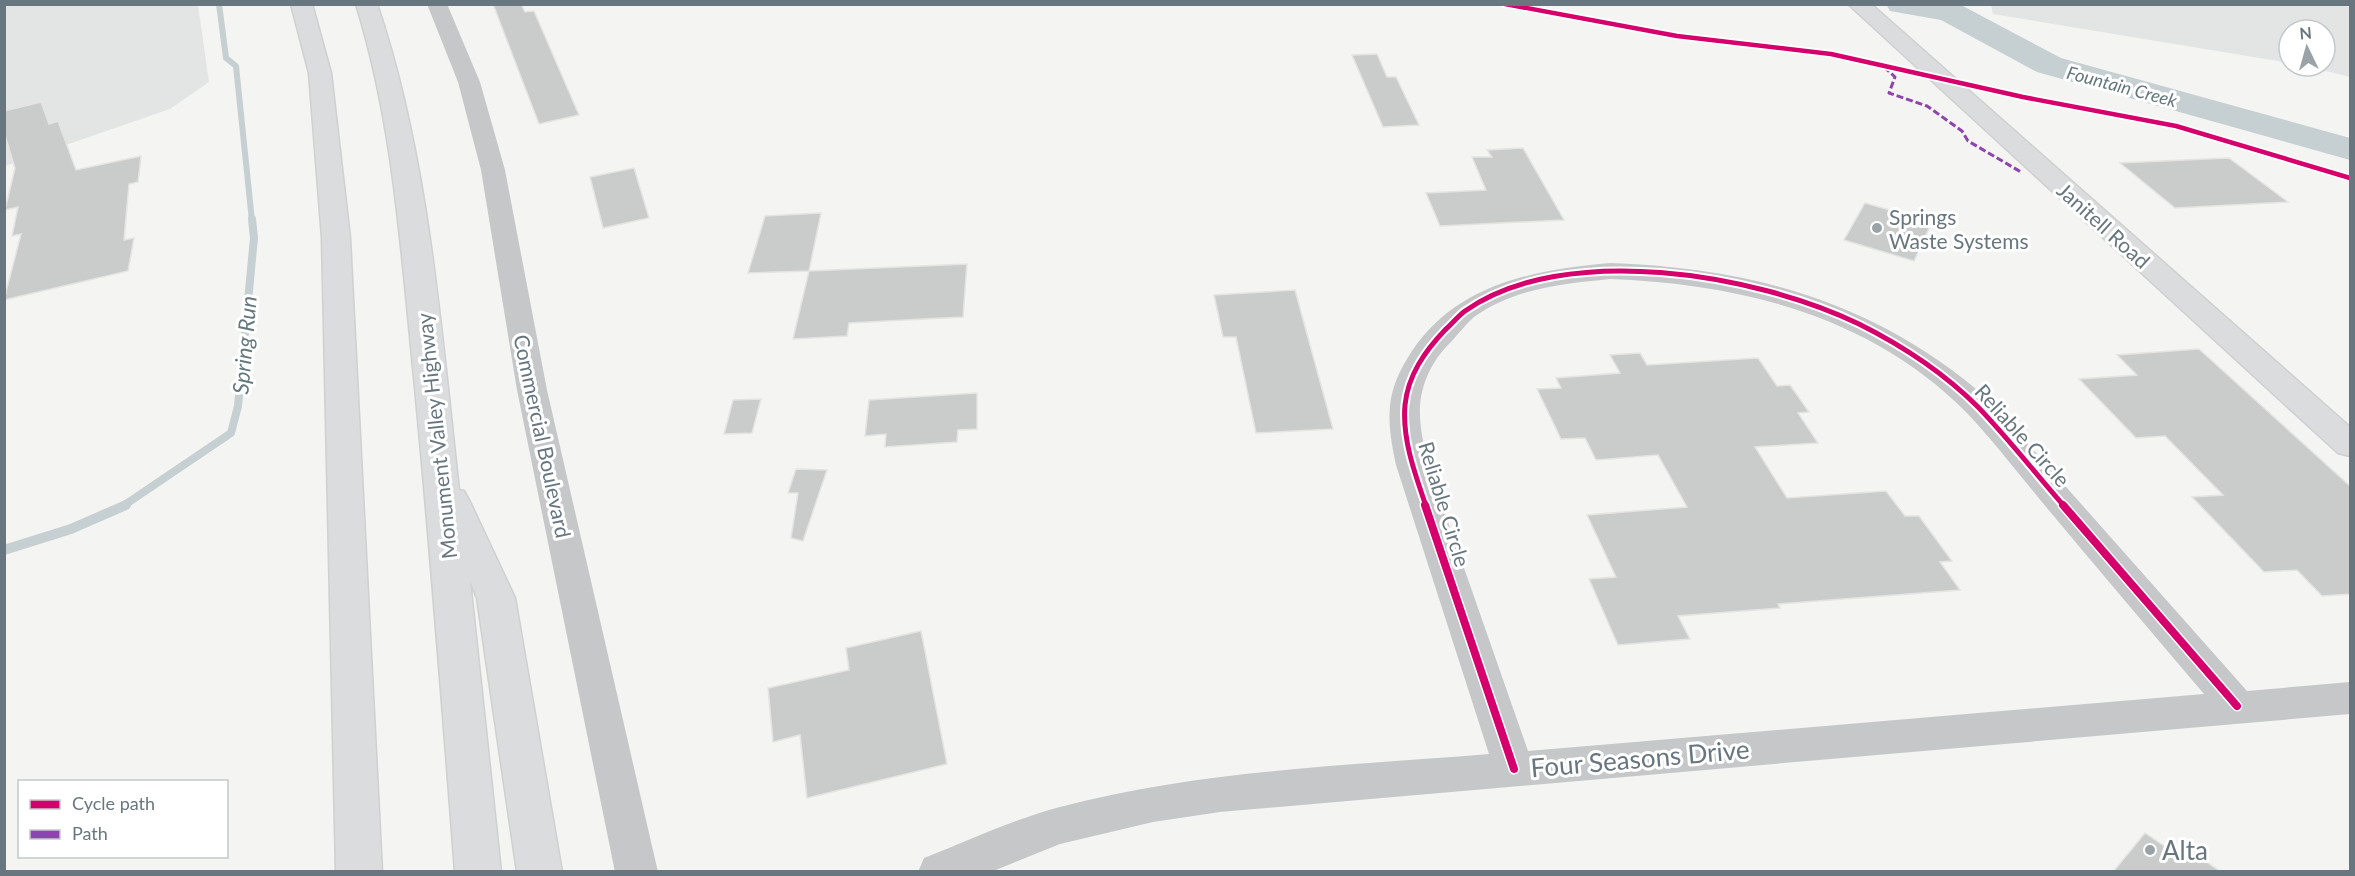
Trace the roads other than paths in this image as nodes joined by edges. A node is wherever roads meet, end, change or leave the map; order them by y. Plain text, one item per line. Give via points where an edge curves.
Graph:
1 (301, 4) edge
2 (366, 4) edge
3 (437, 4) edge
4 (1858, 4) edge
5 (2350, 445) edge
6 (442, 476) junction
7 (2350, 698) edge
8 (2237, 706) junction
9 (1514, 769) junction
10 (359, 872) edge
11 (478, 872) edge
12 (540, 872) edge
13 (637, 872) edge
14 (939, 872) edge

1 - 10 main road via 320,73 336,238
2 - 6 main road, Monument Valley Highway via 379,39 405,166
3 - 13 street, Commercial Boulevard via 469,82 493,170 532,390
4 - 5 main road, Janitell Road
6 - 11 main road, Monument Valley Highway
6 - 12 main road via 496,598
7 - 8 street, Four Seasons Drive
8 - 9 street, Four Seasons Drive
8 - 9 street, Reliable Circle via 1978,407 1926,364 1849,320 1787,297 1697,276 1599,272 1526,284 1496,294 1455,317 1423,356 1411,377 1406,399 1412,465
9 - 14 street, Four Seasons Drive via 1220,794 1153,804 1058,826

